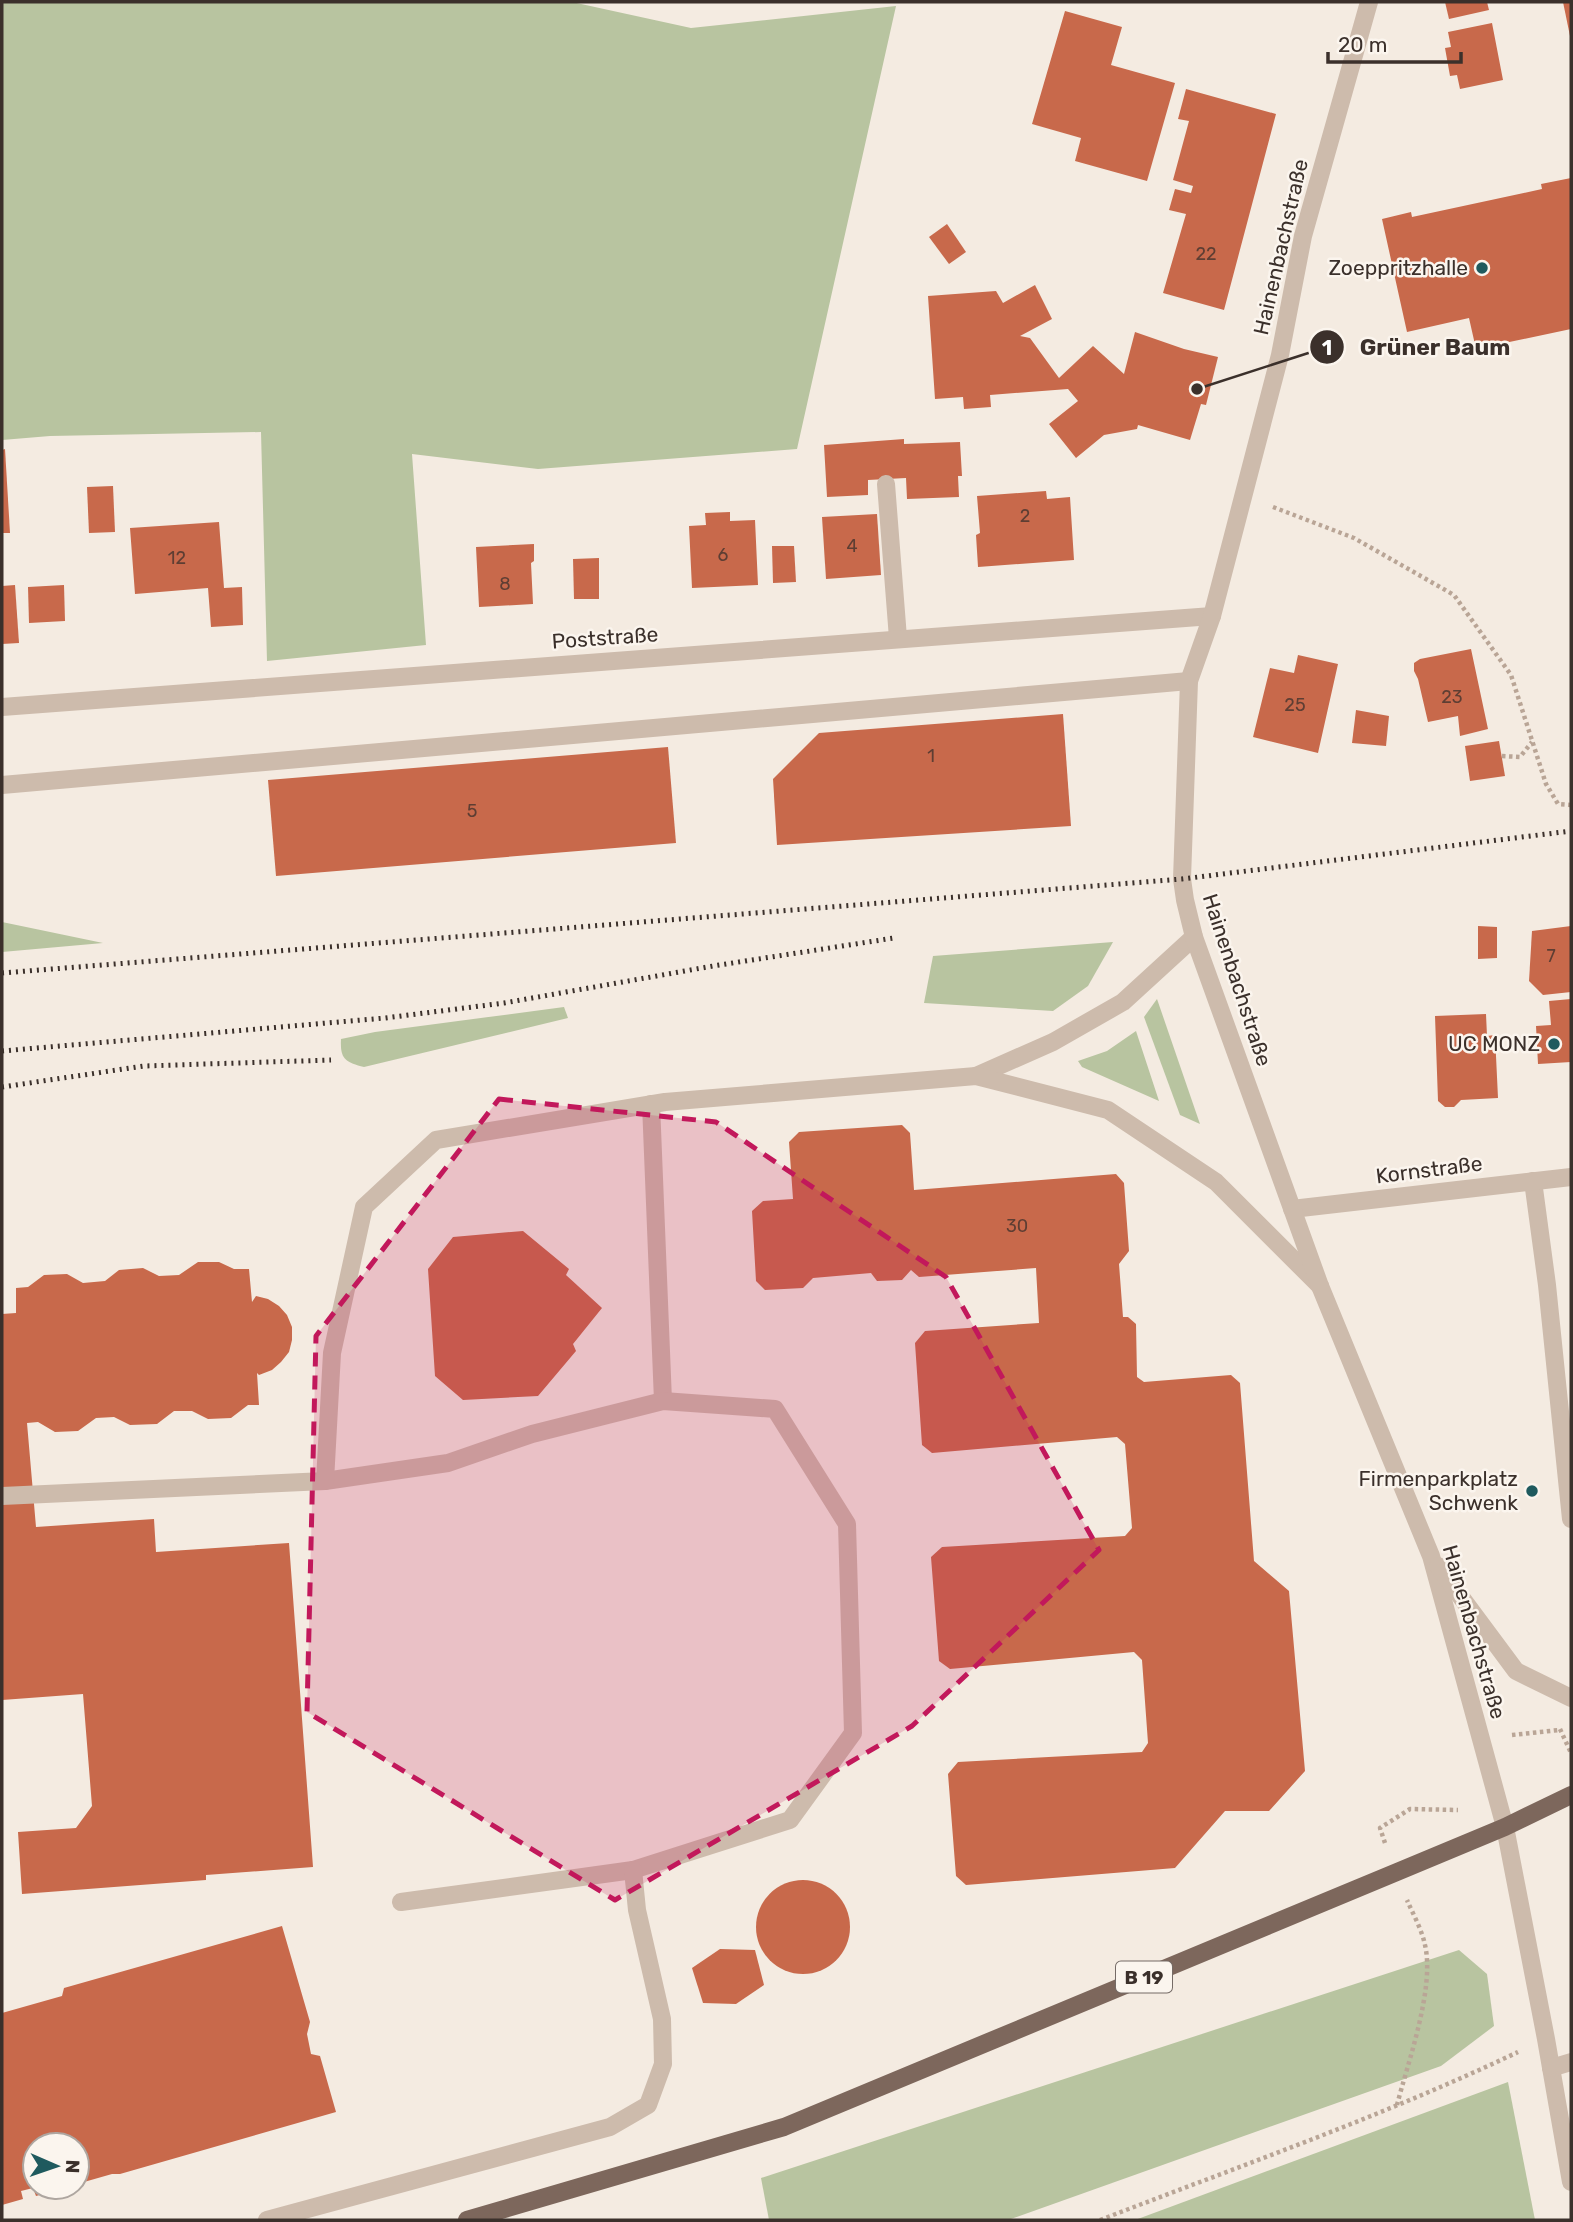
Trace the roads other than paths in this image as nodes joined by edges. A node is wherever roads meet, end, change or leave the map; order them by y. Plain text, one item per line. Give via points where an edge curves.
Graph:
1 (1369, 2) edge
2 (886, 484) dead end
3 (1212, 616) junction
4 (898, 638) junction
5 (1189, 681) junction
6 (2, 707) edge
7 (2, 785) edge
8 (1194, 937) junction
9 (976, 1076) junction
10 (651, 1104) junction
11 (1571, 1177) edge
12 (1533, 1181) junction
13 (1292, 1209) junction
14 (1320, 1286) junction
15 (663, 1401) junction
16 (325, 1481) junction
17 (2, 1496) edge
18 (1571, 1518) edge
19 (1431, 1556) junction
20 (1571, 1698) edge
21 (1571, 1795) edge
22 (1505, 1827) junction
23 (633, 1870) junction
24 (401, 1902) dead end
25 (1571, 2062) edge
26 (1551, 2068) junction
27 (1571, 2182) edge
28 (267, 2220) edge
29 (467, 2220) edge

1 - 3 street, Hainenbachstraße via 1303,236 1280,355
2 - 4 street
3 - 4 street, Poststraße
3 - 5 street, Hainenbachstraße
4 - 6 street, Poststraße
5 - 7 street
5 - 8 street, Hainenbachstraße via 1182,879
8 - 9 street via 1123,1002 1053,1042
8 - 13 street, Hainenbachstraße
9 - 10 street
9 - 14 street via 1108,1110 1216,1182
10 - 15 street
10 - 16 street via 436,1140 364,1207 332,1353
11 - 12 street, Kornstraße
12 - 13 street, Kornstraße
12 - 18 street
13 - 14 street, Hainenbachstraße
14 - 19 street, Hainenbachstraße
15 - 16 street via 532,1434 448,1463
15 - 23 street via 775,1409 847,1524 853,1733 790,1820
16 - 17 street
19 - 20 street via 1516,1671
19 - 22 street, Hainenbachstraße
21 - 22 main road, B 19
22 - 26 street, Hainenbachstraße
22 - 29 main road, B 19 via 784,2127
23 - 24 street
23 - 28 street via 637,1910 662,2019 663,2064 648,2105 610,2127
25 - 26 street
26 - 27 street, Hainenbachstraße

